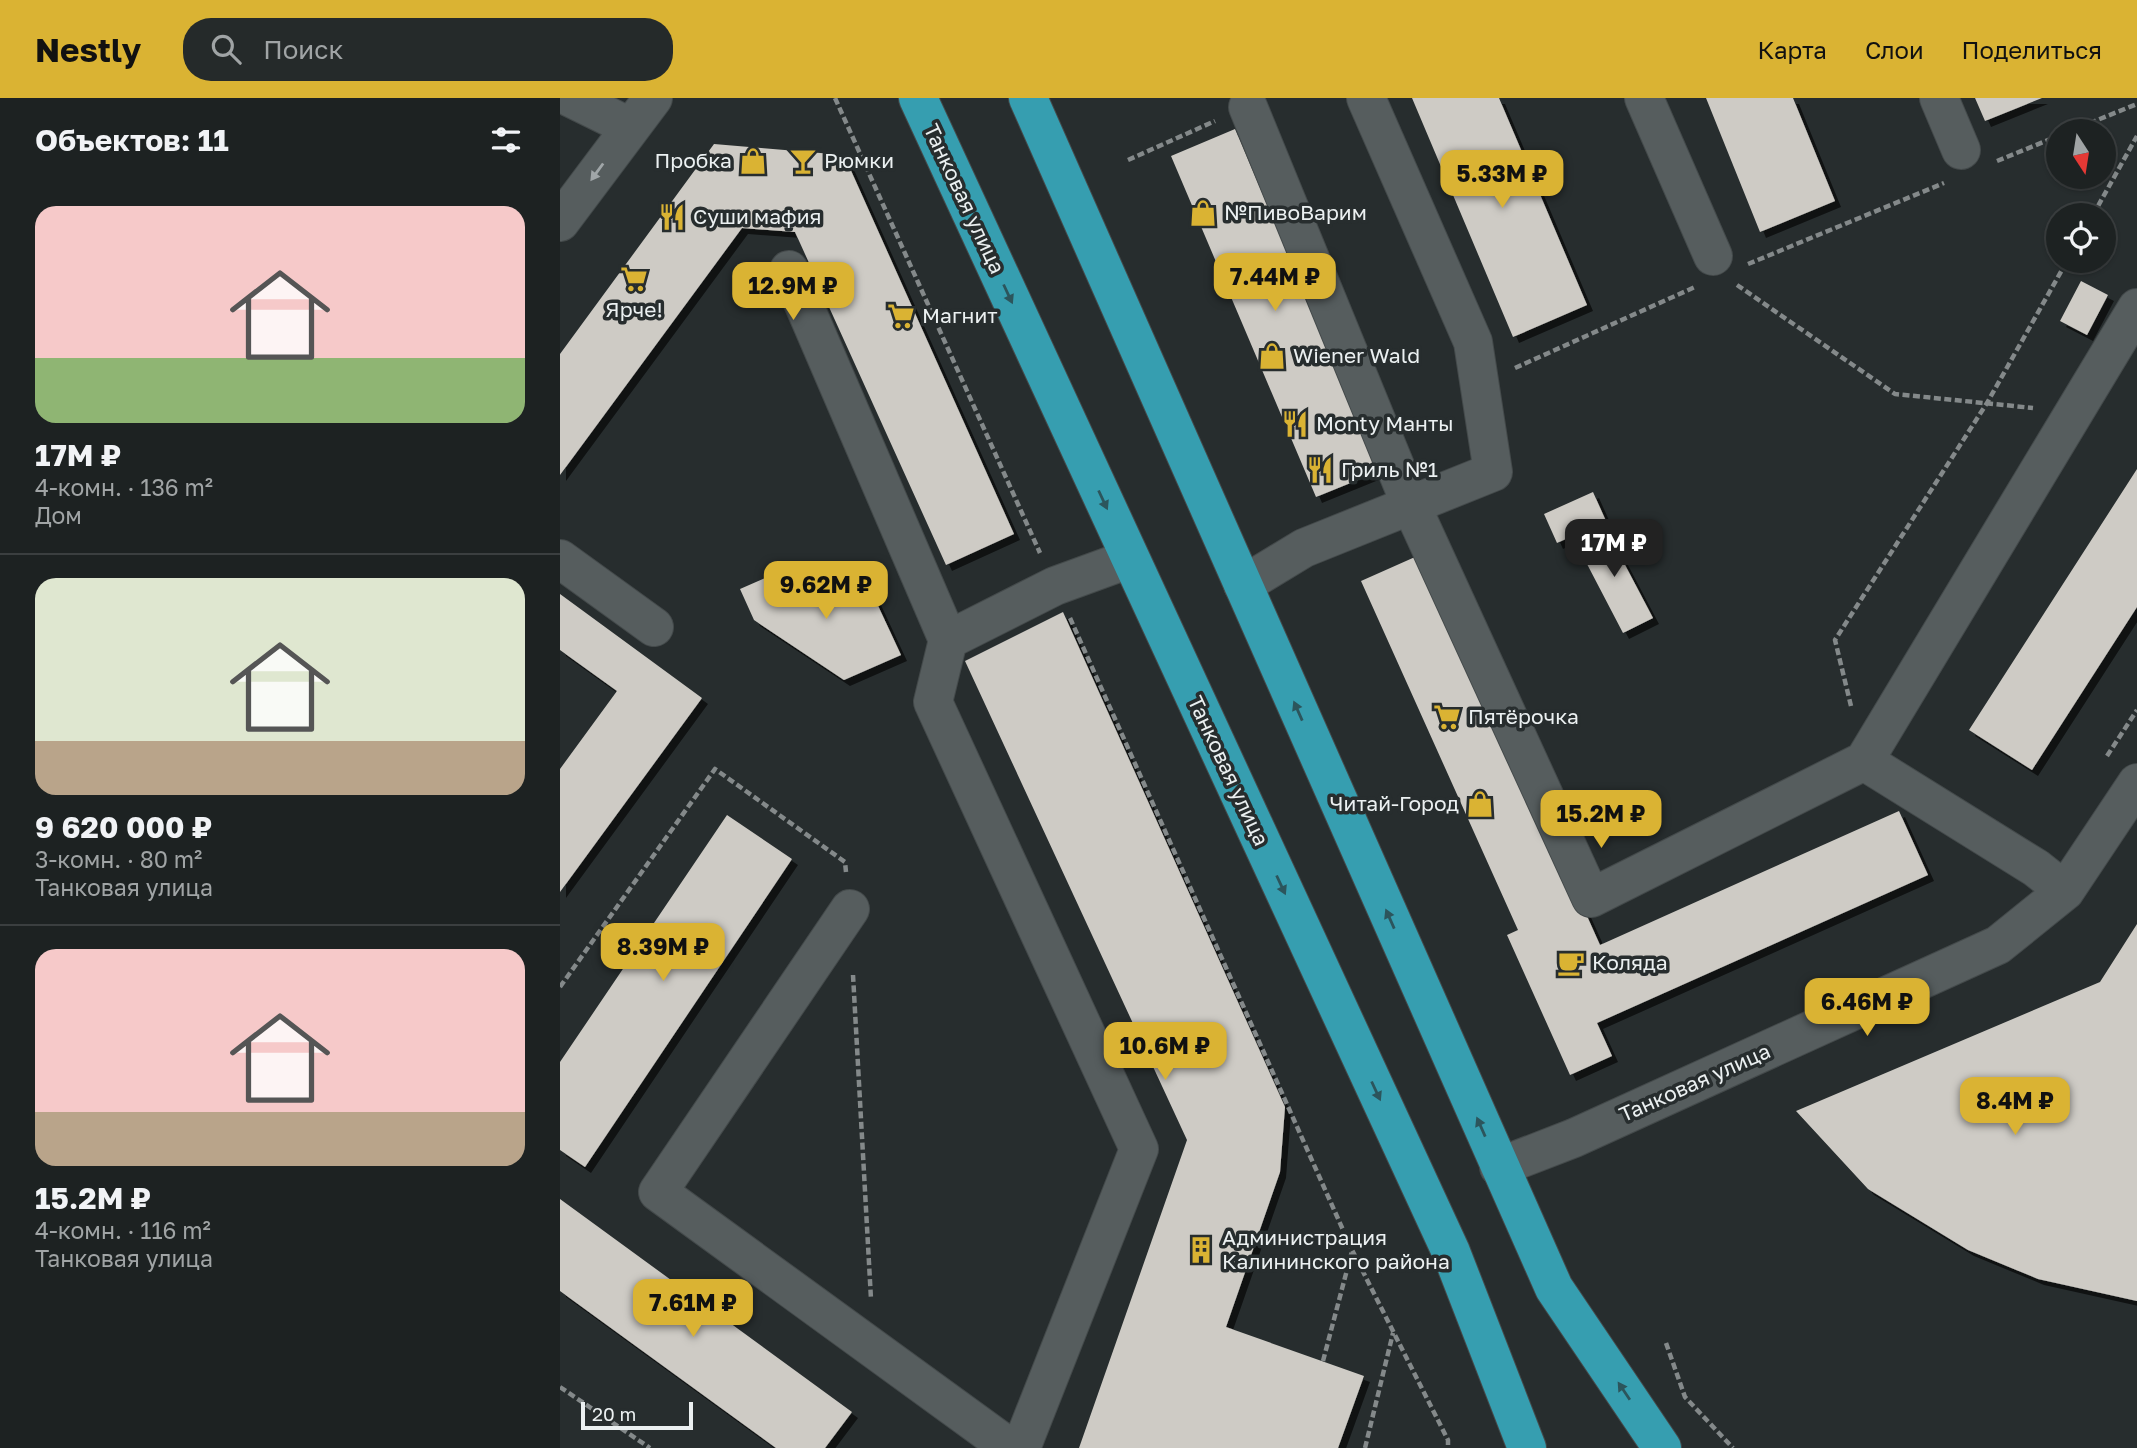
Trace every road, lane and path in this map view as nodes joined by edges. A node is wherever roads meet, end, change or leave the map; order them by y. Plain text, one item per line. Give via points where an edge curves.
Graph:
1 (571, 98) edge
2 (835, 98) edge
3 (918, 98) edge
4 (1028, 98) edge
5 (1366, 98) edge
6 (1644, 98) edge
7 (1938, 98) edge
8 (2137, 104) edge
9 (1248, 107) joint
10 (642, 113) edge
11 (2100, 119) edge
12 (2137, 136) edge
13 (2046, 140) edge
14 (1128, 160) dead end
15 (1968, 164) junction
16 (2100, 203) edge
17 (560, 222) edge
18 (1718, 265) junction
19 (789, 271) dead end
20 (2060, 273) edge
21 (2137, 308) edge
22 (1479, 383) junction
23 (1987, 403) junction
24 (2075, 412) junction
25 (1411, 505) junction
26 (1036, 544) dead end
27 (560, 559) edge
28 (1129, 559) junction
29 (1055, 586) junction
30 (1243, 586) junction
31 (654, 627) dead end
32 (948, 640) junction
33 (2137, 710) edge
34 (1864, 761) junction
35 (2101, 766) dead end
36 (2137, 783) edge
37 (2065, 891) junction
38 (850, 909) dead end
39 (1499, 1167) junction
40 (1352, 1250) junction
41 (1393, 1333) junction
42 (1666, 1343) dead end
43 (1322, 1361) dead end
44 (560, 1387) edge
45 (650, 1448) edge
46 (1010, 1448) edge
47 (1021, 1448) edge
48 (1365, 1448) edge
49 (1448, 1448) edge
50 (1527, 1448) edge
51 (1662, 1448) edge
52 (1733, 1448) edge

1 - 10 street
2 - 26 path
3 -> 28 highway, Танковая улица
4 - 30 highway
5 - 22 street via 1473,342
6 - 18 street
7 - 15 street
8 - 11 path
9 - 14 path
9 - 25 street
10 -> 17 street
12 - 16 path
13 - 15 path
15 - 18 path
18 - 22 path
18 - 23 path via 1895,394
19 - 32 street
20 - 23 path
21 - 24 street
22 - 25 street via 1493,472
23 - 24 path
23 - 34 path via 1835,640
24 - 34 street
25 - 30 street via 1304,548
25 - 34 street via 1591,898
27 - 31 street
28 - 29 street
28 -> 50 highway, Танковая улица via 1451,1252
29 - 32 street
29 - 40 path
39 -> 30 highway
32 - 47 street via 933,702 1139,1149
33 - 35 path
34 - 37 street via 2036,868
36 - 37 street, Танковая улица
37 - 39 street, Танковая улица via 1998,945 1574,1138
38 - 46 street via 658,1192
51 -> 39 highway via 1554,1288
40 - 41 path
40 - 43 path
41 - 48 path
41 - 49 path
42 - 52 path via 1685,1397
44 - 45 path

